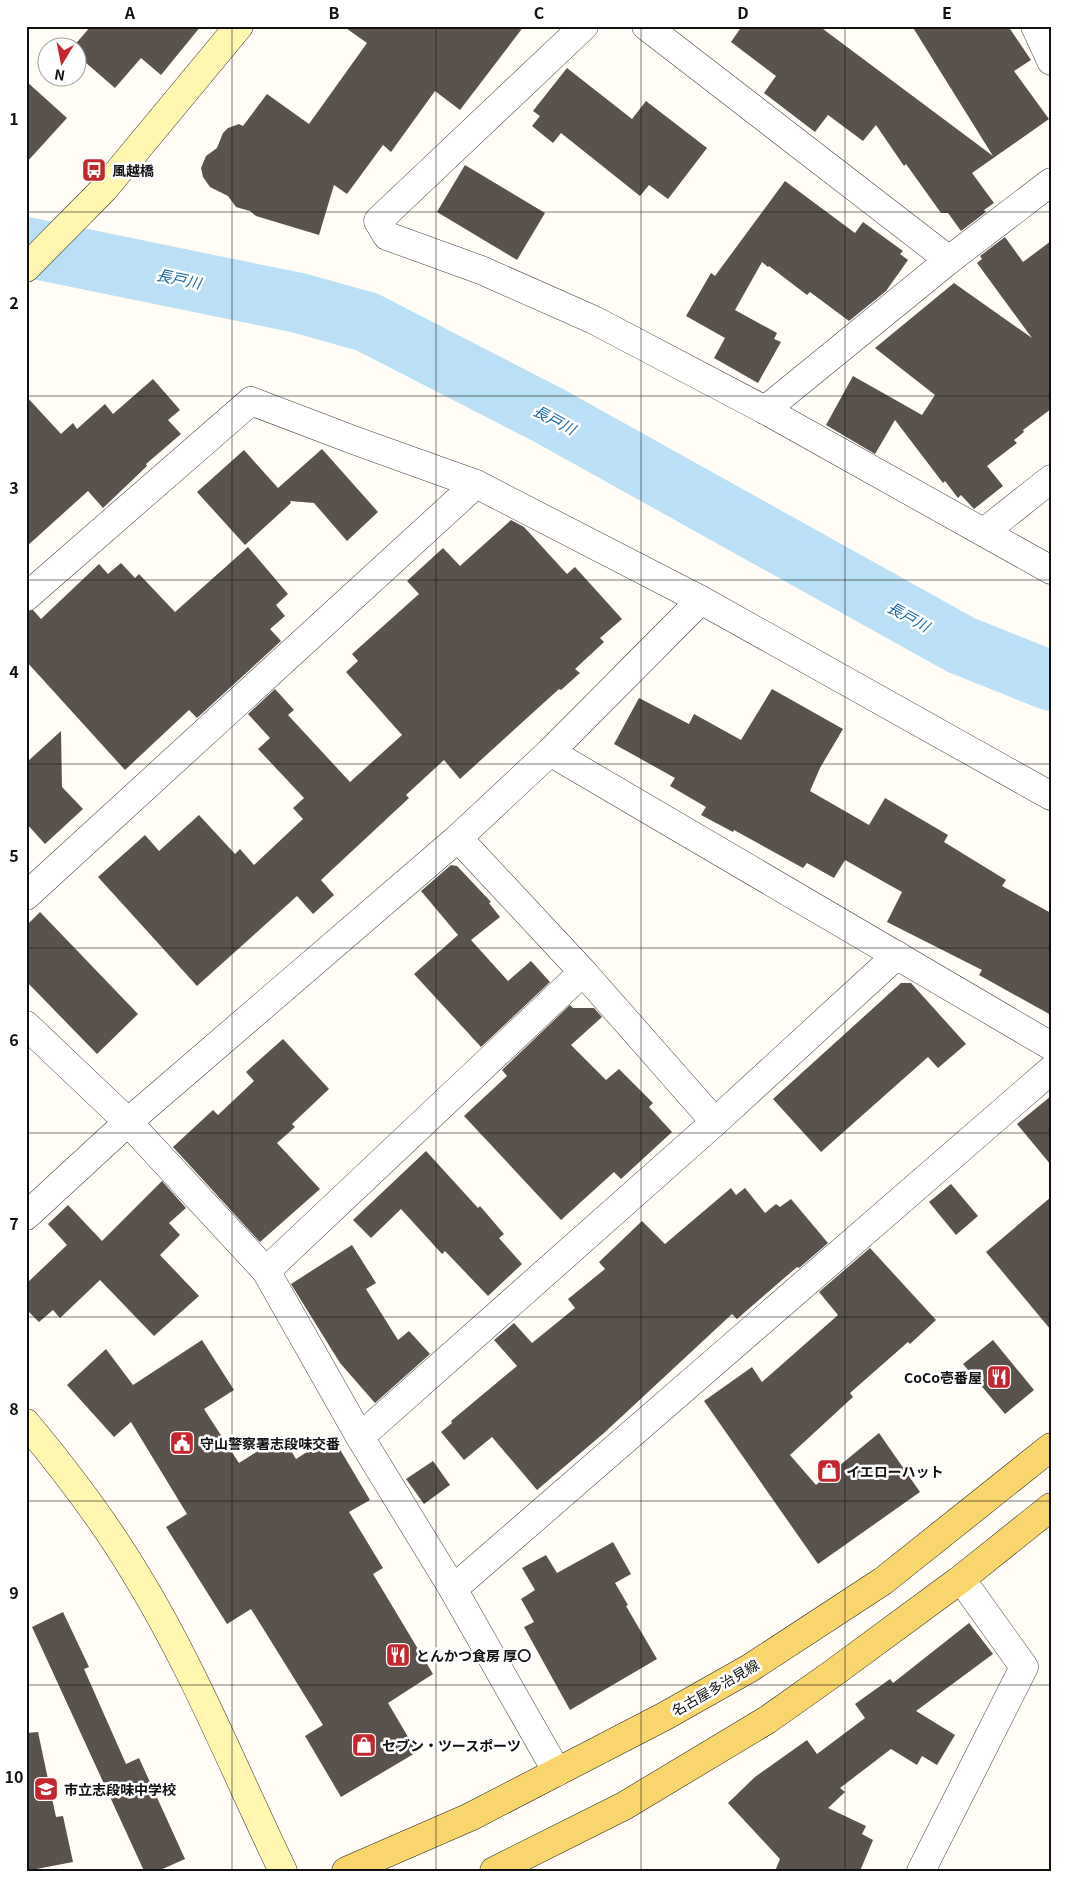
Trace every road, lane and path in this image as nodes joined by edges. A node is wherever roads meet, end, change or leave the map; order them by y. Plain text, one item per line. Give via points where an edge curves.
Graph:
1 (239, 26) edge
2 (584, 26) edge
3 (646, 26) edge
4 (1035, 26) edge
5 (1051, 61) edge
6 (1051, 182) edge
7 (949, 260) junction
8 (26, 268) edge
9 (765, 410) junction
10 (1051, 479) edge
11 (476, 484) junction
12 (984, 532) junction
13 (1051, 570) edge
14 (26, 597) edge
15 (702, 600) junction
16 (550, 752) junction
17 (1051, 796) edge
18 (458, 838) junction
19 (26, 896) edge
20 (897, 955) junction
21 (583, 972) junction
22 (26, 1025) edge
23 (1051, 1046) edge
24 (1051, 1070) edge
25 (128, 1122) junction
26 (715, 1122) junction
27 (26, 1216) edge
28 (266, 1271) junction
29 (26, 1422) edge
30 (360, 1437) junction
31 (1051, 1447) edge
32 (1051, 1507) edge
33 (961, 1580) junction
34 (453, 1589) junction
35 (557, 1772) junction
36 (283, 1871) edge
37 (346, 1871) edge
38 (494, 1871) edge
39 (921, 1871) edge

1 - 8 street via 96,198
2 - 9 street via 378,222 387,236 481,270 594,320
3 - 7 street
4 - 5 street
6 - 7 street
7 - 9 street
9 - 12 street
10 - 12 street
11 - 14 street via 251,400
11 - 15 street
11 - 19 street
12 - 13 street
15 - 16 street
15 - 17 street
16 - 18 street
16 - 20 street
18 - 21 street
18 - 25 street
20 - 23 street
20 - 26 street
21 - 26 street
21 - 28 street
22 - 25 street
24 - 34 street
25 - 27 street
25 - 28 street
26 - 30 street
28 - 30 street
29 - 36 street via 63,1467 137,1575 204,1704
30 - 34 street
31 - 35 main road, 名古屋多治見線 via 883,1581 814,1627 665,1716
32 - 33 main road
33 - 38 main road via 767,1720 624,1806
33 - 39 street via 1024,1667
34 - 35 street
35 - 37 main road, 名古屋多治見線 via 470,1817

